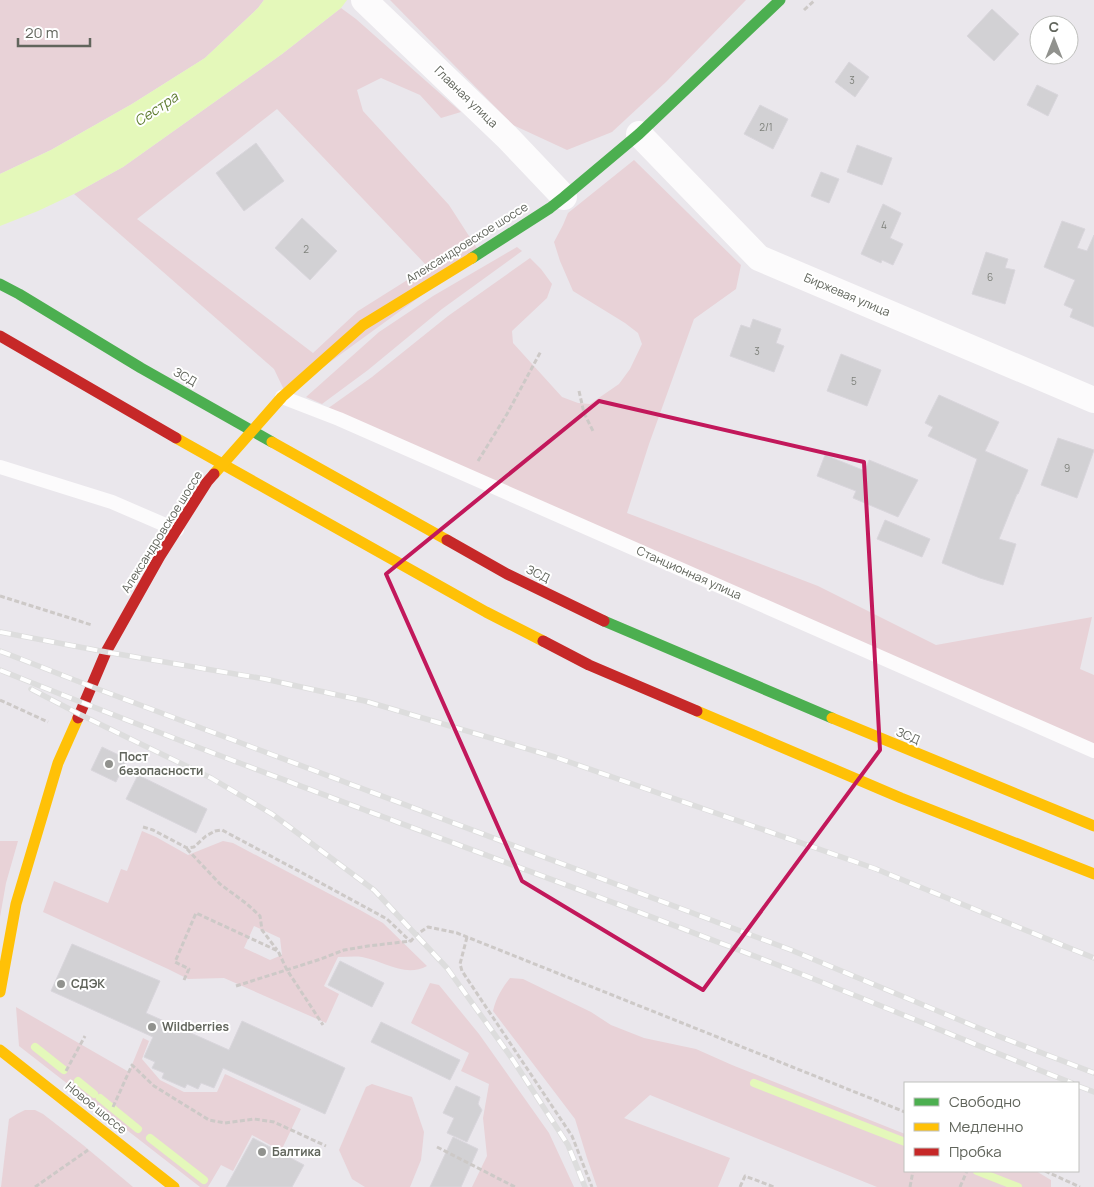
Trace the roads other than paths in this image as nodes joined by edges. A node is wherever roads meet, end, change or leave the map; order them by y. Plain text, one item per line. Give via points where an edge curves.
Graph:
1 (780, 0) edge
2 (367, 3) edge
3 (639, 134) junction
4 (564, 197) junction
5 (0, 284) edge
6 (0, 336) edge
7 (282, 397) junction
8 (1094, 400) edge
9 (0, 467) edge
10 (177, 530) junction
11 (1094, 752) edge
12 (1094, 826) edge
13 (1094, 874) edge
14 (0, 992) edge
15 (0, 1050) edge
16 (174, 1187) edge

1 - 3 main road, Александровское шоссе
2 - 4 street, Главная улица via 507,137
3 - 4 main road, Александровское шоссе
3 - 8 street, Биржевая улица via 759,258
4 - 7 main road, Александровское шоссе via 493,245 363,324
5 - 12 main road, ЗСД via 141,368 516,578 609,624
6 - 13 main road via 477,608 589,665 901,798
7 - 10 main road, Александровское шоссе via 207,482
7 - 11 lane, Станционная улица via 339,419
9 - 10 lane via 112,502
10 - 14 main road, Александровское шоссе via 106,652 58,763 16,904
15 - 16 main road, Новое шоссе

